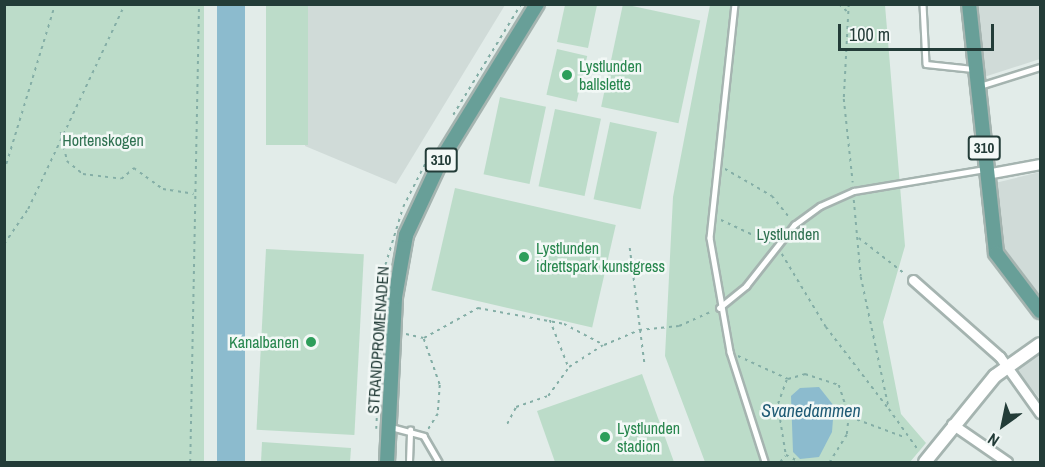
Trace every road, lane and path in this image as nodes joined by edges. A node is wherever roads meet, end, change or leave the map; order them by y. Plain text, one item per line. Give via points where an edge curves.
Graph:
1 (55, 4) edge
2 (125, 4) edge
3 (199, 4) edge
4 (537, 4) edge
5 (735, 4) edge
6 (839, 4) edge
7 (849, 4) edge
8 (923, 4) edge
9 (969, 4) edge
10 (849, 12) junction
11 (1041, 67) edge
12 (976, 69) junction
13 (978, 86) junction
14 (61, 132) junction
15 (1041, 164) edge
16 (716, 165) junction
17 (4, 171) edge
18 (986, 172) junction
19 (854, 191) junction
20 (195, 194) junction
21 (711, 218) junction
22 (794, 225) junction
23 (857, 237) junction
24 (4, 244) edge
25 (630, 248) dead end
26 (778, 249) junction
27 (913, 280) joint
28 (719, 308) junction
29 (1041, 311) edge
30 (550, 320) junction
31 (639, 330) junction
32 (385, 333) junction
33 (424, 338) junction
34 (1041, 344) edge
35 (604, 345) junction
36 (730, 352) junction
37 (645, 366) dead end
38 (569, 367) junction
39 (1006, 367) junction
40 (788, 380) junction
41 (889, 409) junction
42 (1041, 413) edge
43 (849, 416) junction
44 (952, 423) junction
45 (507, 424) dead end
46 (388, 427) junction
47 (410, 430) junction
48 (424, 436) junction
49 (905, 437) junction
50 (786, 455) junction
51 (190, 462) edge
52 (387, 462) edge
53 (409, 462) edge
54 (439, 462) edge
55 (765, 462) edge
56 (780, 462) edge
57 (800, 462) edge
58 (830, 462) edge
59 (923, 462) edge
60 (1007, 462) edge

1 - 17 path
2 - 14 path
3 - 20 path
4 - 32 main road, STRANDPROMENADEN / 310 via 419,202 399,265
5 - 16 lane
6 - 10 path
7 - 10 path
8 - 12 lane via 926,64
9 - 12 main road, 310
10 - 19 path via 844,99
11 - 13 lane
12 - 13 main road, 310
13 - 18 main road, 310
14 - 20 path via 68,160 83,174 121,179 134,168 164,189
14 - 24 path via 28,209
15 - 18 street
16 - 21 lane
16 - 22 path via 772,196
18 - 19 lane
18 - 29 main road, 310 via 1000,265
19 - 22 lane
19 - 23 path
20 - 51 path
21 - 26 path via 735,224
21 - 28 lane
22 - 26 lane
23 - 27 path
23 - 41 path
25 - 31 path
26 - 28 lane
26 - 41 path via 826,327
27 - 39 street
28 - 31 path via 679,326
28 - 36 lane
30 - 33 path via 478,308
30 - 35 path
30 - 38 path
31 - 35 path
31 - 37 path
32 - 33 path
32 - 46 main road, STRANDPROMENADEN / 310
33 - 48 path via 440,385 438,414
34 - 39 main road
35 - 38 path
36 - 40 path
36 - 55 lane
38 - 45 path via 548,396 516,407
39 - 42 street
39 - 44 main road
40 - 43 path via 805,374 839,385
40 - 50 path via 778,405
41 - 49 path
43 - 49 path
43 - 58 path via 847,435
44 - 59 main road
44 - 60 street
46 - 47 lane
46 - 52 main road, STRANDPROMENADEN / 310
47 - 48 lane
47 - 53 lane
48 - 54 lane
49 - 59 path via 919,451
50 - 56 path
50 - 57 path

